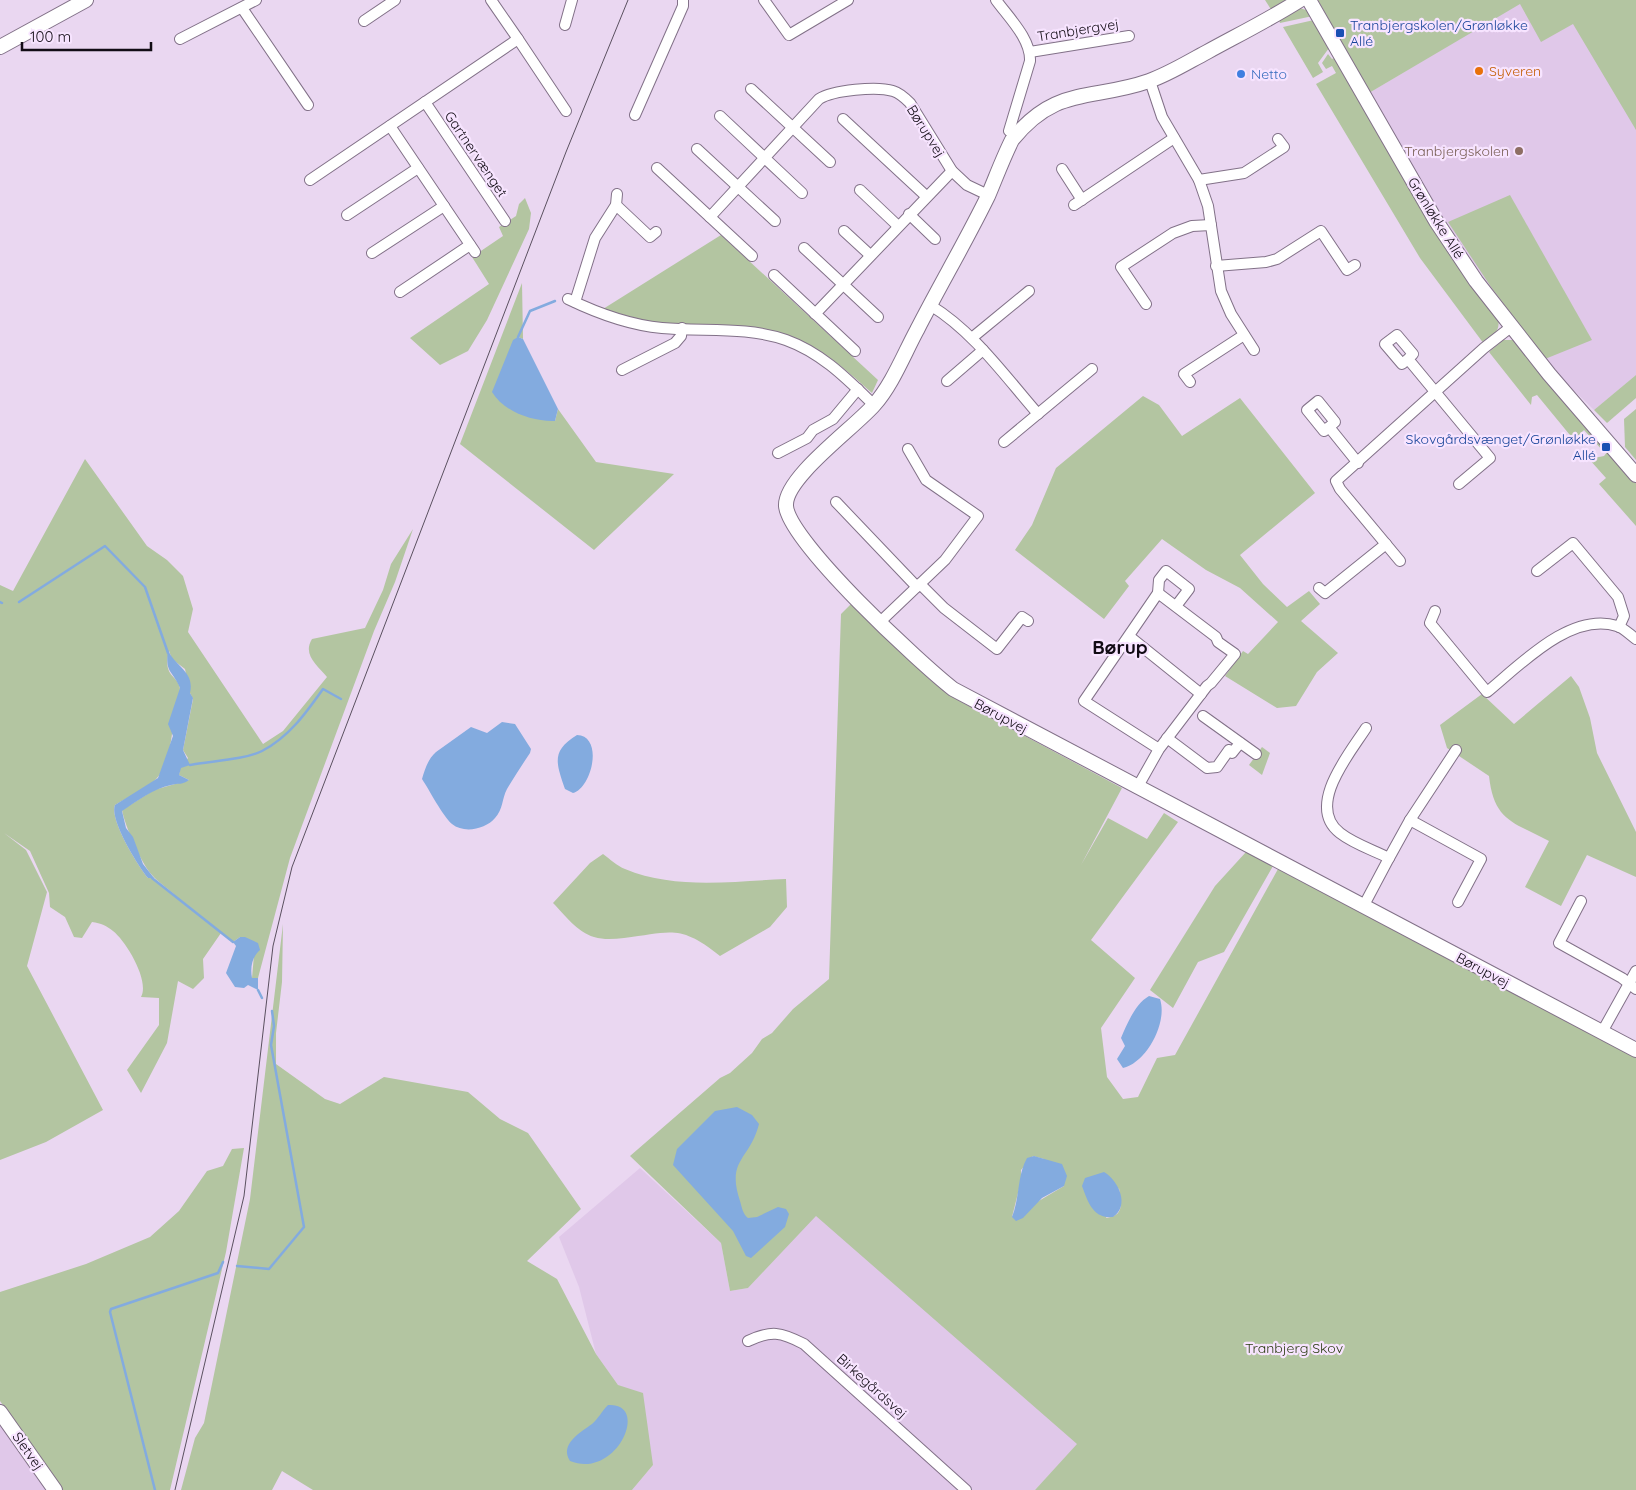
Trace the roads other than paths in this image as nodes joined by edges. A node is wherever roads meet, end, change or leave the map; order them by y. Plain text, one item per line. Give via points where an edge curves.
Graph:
1 (75, 0) edge
2 (86, 0) edge
3 (256, 0) edge
4 (395, 0) edge
5 (491, 0) edge
6 (572, 0) edge
7 (683, 0) edge
8 (764, 0) edge
9 (848, 0) edge
10 (996, 0) edge
11 (1300, 0) edge
12 (1309, 0) edge
13 (242, 8) junction
14 (557, 9) dead end
15 (568, 12) junction
16 (364, 21) dead end
17 (565, 26) dead end
18 (35, 28) junction
19 (1129, 36) dead end
20 (518, 38) junction
21 (180, 39) dead end
22 (0, 47) edge
23 (1030, 52) junction
24 (1150, 81) junction
25 (751, 89) dead end
26 (425, 102) junction
27 (308, 105) dead end
28 (566, 111) dead end
29 (635, 116) dead end
30 (720, 116) dead end
31 (843, 119) dead end
32 (390, 126) junction
33 (792, 127) junction
34 (1008, 131) dead end
35 (1174, 138) junction
36 (1278, 139) dead end
37 (697, 149) dead end
38 (764, 158) junction
39 (830, 162) dead end
40 (418, 168) junction
41 (657, 168) dead end
42 (1062, 169) dead end
43 (952, 171) junction
44 (310, 180) dead end
45 (1199, 180) junction
46 (738, 186) junction
47 (860, 190) dead end
48 (802, 193) dead end
49 (617, 194) dead end
50 (988, 195) junction
51 (926, 196) junction
52 (616, 205) junction
53 (444, 206) junction
54 (909, 214) junction
55 (347, 215) dead end
56 (710, 217) junction
57 (505, 221) dead end
58 (775, 221) dead end
59 (1211, 224) junction
60 (898, 226) junction
61 (844, 230) dead end
62 (656, 232) dead end
63 (935, 239) dead end
64 (804, 248) dead end
65 (372, 253) dead end
66 (870, 255) junction
67 (752, 256) dead end
68 (1355, 265) dead end
69 (1216, 266) junction
70 (774, 276) dead end
71 (843, 284) junction
72 (1029, 291) dead end
73 (400, 292) dead end
74 (1146, 304) dead end
75 (930, 305) junction
76 (815, 314) junction
77 (878, 317) dead end
78 (1511, 327) junction
79 (682, 328) junction
80 (1244, 335) junction
81 (972, 338) junction
82 (983, 350) junction
83 (1254, 350) dead end
84 (855, 351) dead end
85 (1408, 359) dead end
86 (1092, 369) dead end
87 (622, 370) dead end
88 (947, 381) dead end
89 (1190, 382) dead end
90 (858, 389) junction
91 (1436, 393) junction
92 (874, 405) junction
93 (1038, 414) junction
94 (1330, 427) dead end
95 (1004, 442) dead end
96 (908, 449) dead end
97 (778, 453) dead end
98 (1358, 463) junction
99 (1636, 475) edge
100 (1459, 484) dead end
101 (836, 502) dead end
102 (1386, 544) junction
103 (1400, 561) dead end
104 (1537, 571) dead end
105 (919, 585) junction
106 (1320, 588) dead end
107 (1158, 593) junction
108 (1176, 606) junction
109 (1435, 611) dead end
110 (1028, 621) dead end
111 (880, 622) junction
112 (1619, 626) junction
113 (1130, 637) junction
114 (1636, 639) edge
115 (1201, 694) junction
116 (1203, 716) dead end
117 (1366, 728) dead end
118 (1167, 738) junction
119 (1240, 743) junction
120 (1159, 749) junction
121 (1456, 750) dead end
122 (1256, 754) dead end
123 (1137, 788) junction
124 (1410, 820) junction
125 (1389, 858) junction
126 (1581, 901) dead end
127 (1458, 902) dead end
128 (1364, 907) junction
129 (1636, 971) edge
130 (1632, 986) edge
131 (1602, 1032) junction
132 (1636, 1050) edge
133 (748, 1341) dead end
134 (0, 1412) edge
135 (56, 1490) edge
136 (966, 1490) edge

1 - 18 street
2 - 18 street
3 - 13 street
4 - 16 street
5 - 20 street
6 - 15 street
7 - 29 street
8 - 9 street via 789,35
10 - 23 street, Tranbjergvej
11 - 24 street, Børupvej
12 - 78 street, Grønløkke Allé via 1436,222
13 - 21 street
13 - 27 street
14 - 15 street
15 - 17 street
18 - 22 street
19 - 23 street, Tranbjergvej
20 - 26 street
20 - 28 street
23 - 34 street, Tranbjergvej
24 - 35 street via 1159,109
24 - 50 street, Børupvej via 1072,98 1034,116 1012,140
25 - 33 street
26 - 32 street
26 - 57 street, Gartnervænget
30 - 38 street
31 - 51 street
32 - 40 street
32 - 44 street
33 - 38 street, Børupvej
33 - 39 street
33 - 43 street, Børupvej via 826,94 896,92 910,103
35 - 42 street via 1078,202
35 - 45 street
36 - 45 street via 1284,147 1244,173
37 - 46 street
38 - 46 street, Børupvej
38 - 48 street
40 - 53 street
40 - 55 street
41 - 56 street
43 - 50 street, Børupvej via 967,185
43 - 51 street, Børupvej
45 - 59 street
46 - 56 street, Børupvej
46 - 58 street
47 - 60 street
49 - 52 street
50 - 75 street, Børupvej
51 - 54 street, Børupvej
52 - 62 street via 650,237
52 - 79 street via 595,238 571,301 636,324
53 - 65 street
53 - 73 street via 473,248
54 - 60 street, Børupvej
54 - 63 street
56 - 67 street
59 - 69 street
59 - 74 street via 1172,233 1121,267
60 - 66 street, Børupvej
61 - 66 street
64 - 71 street
66 - 71 street, Børupvej
68 - 69 street via 1347,270 1321,231 1277,259
69 - 80 street via 1225,302
70 - 76 street
71 - 76 street, Børupvej
71 - 77 street
72 - 81 street
75 - 81 street
75 - 92 street, Børupvej
76 - 84 street
78 - 91 street
78 - 99 street, Grønløkke Allé
79 - 87 street via 680,339 675,343
79 - 90 street via 745,331 785,340 830,364
80 - 83 street
80 - 89 street via 1184,374
81 - 82 street
82 - 88 street
82 - 93 street
85 - 91 street
86 - 93 street
90 - 92 street
90 - 97 street via 833,419
91 - 98 street
91 - 100 street via 1490,458
92 - 111 street, Børupvej via 796,480 786,505 790,522 801,538
93 - 95 street
94 - 98 street
96 - 105 street via 926,480 978,516 945,560
98 - 102 street via 1336,481
101 - 105 street
102 - 103 street
102 - 106 street via 1325,594
104 - 112 street via 1573,543 1618,597 1624,616
105 - 110 street via 997,649 1022,616
105 - 111 street
107 - 108 street
107 - 108 street via 1159,580 1166,571 1189,589
107 - 113 street via 1131,630
108 - 115 street via 1235,654
109 - 112 street via 1430,623 1487,692 1543,646 1568,631 1592,624
111 - 123 street, Børupvej via 953,690
112 - 114 street
113 - 115 street
113 - 120 street via 1084,701
115 - 118 street
116 - 119 street
117 - 125 street via 1335,775 1328,796 1328,814 1341,834
118 - 119 street via 1207,768 1217,766 1229,750 1232,753
118 - 120 street
119 - 122 street
120 - 123 street
121 - 124 street
123 - 128 street, Børupvej
124 - 125 street
124 - 127 street via 1481,859
125 - 128 street
126 - 130 street via 1559,944
128 - 131 street, Børupvej
129 - 130 street
130 - 131 street
131 - 132 street, Børupvej
133 - 136 street, Birkegårdsvej via 777,1333 804,1344
134 - 135 street, Sletvej

